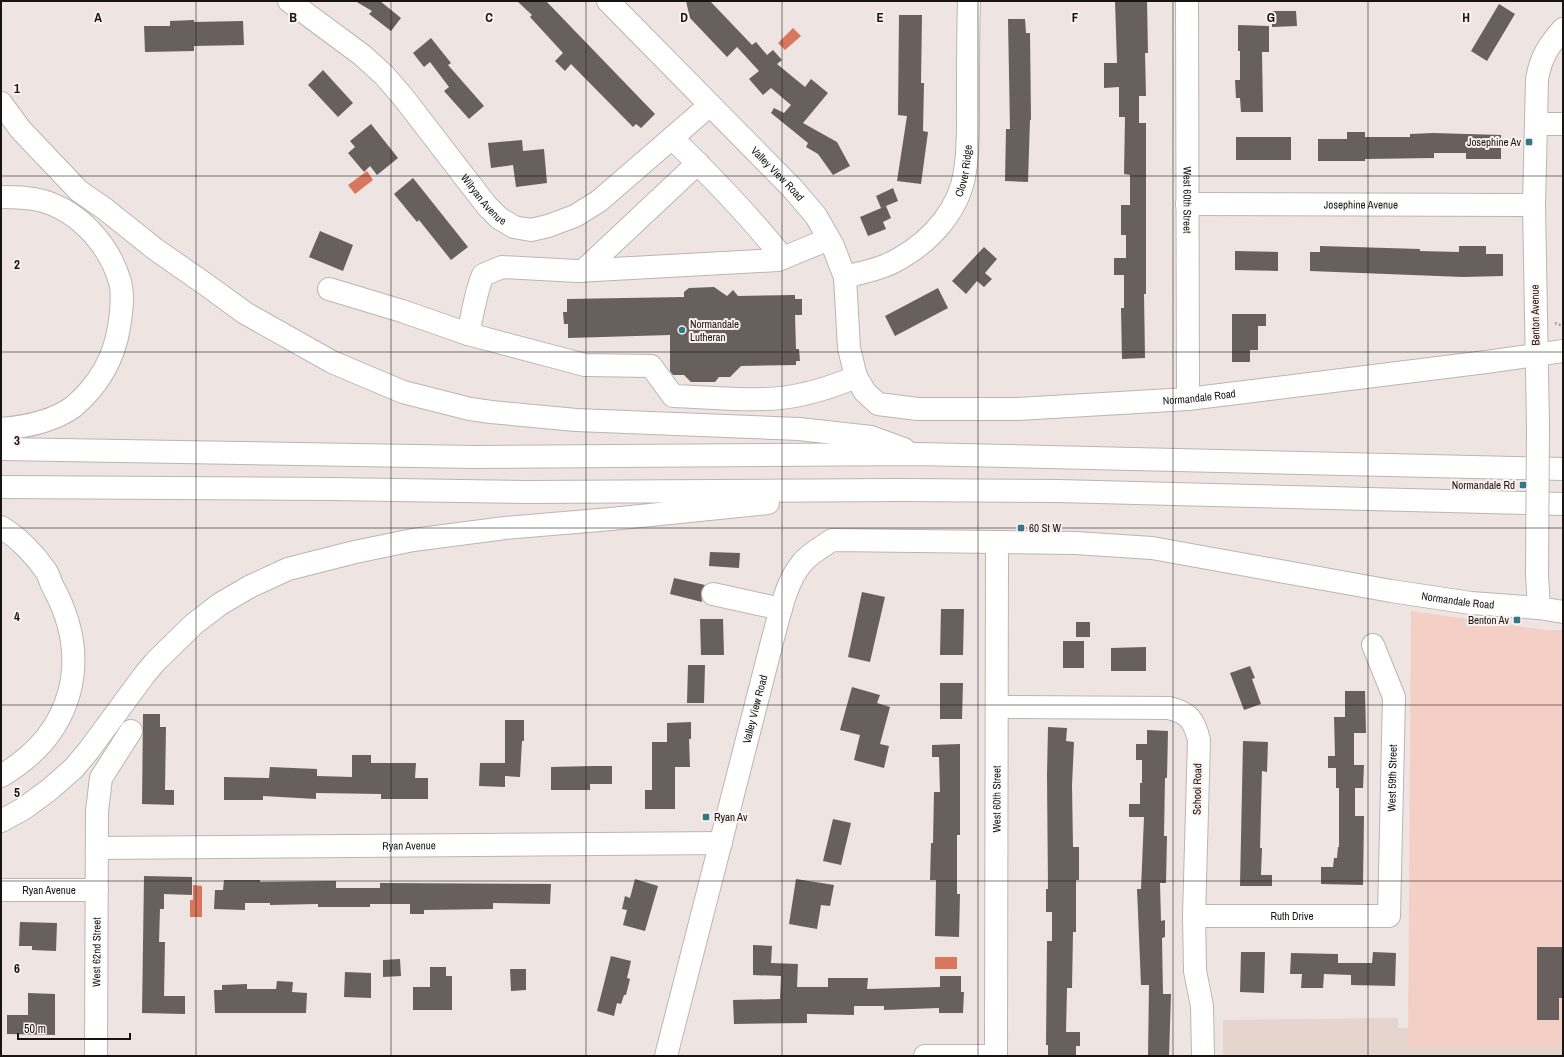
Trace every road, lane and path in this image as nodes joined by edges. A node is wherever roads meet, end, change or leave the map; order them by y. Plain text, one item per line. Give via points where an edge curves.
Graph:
1 (289, 1) edge
2 (608, 1) edge
3 (969, 1) edge
4 (1187, 1) edge
5 (1563, 29) edge
6 (1, 102) edge
7 (710, 105) junction
8 (1536, 124) junction
9 (1563, 124) edge
10 (672, 138) junction
11 (698, 163) junction
12 (1, 197) edge
13 (1187, 204) junction
14 (1534, 205) junction
15 (828, 239) junction
16 (783, 258) junction
17 (583, 270) junction
18 (845, 277) junction
19 (329, 289) dead end
20 (1555, 323) dead end
21 (1563, 326) edge
22 (468, 334) junction
23 (1563, 351) edge
24 (1536, 355) junction
25 (1563, 362) edge
26 (860, 384) junction
27 (1188, 399) junction
28 (1, 429) edge
29 (1, 449) edge
30 (918, 454) junction
31 (1563, 469) edge
32 (1, 487) edge
33 (900, 490) junction
34 (1563, 504) edge
35 (1, 527) edge
36 (997, 542) junction
37 (713, 594) dead end
38 (1563, 602) edge
39 (1539, 608) junction
40 (781, 609) junction
41 (1563, 612) edge
42 (1373, 645) dead end
43 (997, 706) junction
44 (131, 730) dead end
45 (1, 776) edge
46 (1, 821) edge
47 (721, 843) junction
48 (97, 848) junction
49 (1, 890) edge
50 (97, 890) junction
51 (1194, 916) junction
52 (1389, 916) joint
53 (96, 1056) edge
54 (666, 1056) edge
55 (925, 1056) edge
56 (996, 1056) edge
57 (1203, 1056) edge

1 - 10 main road, Wilryan Avenue via 362,55 384,75 487,206 499,218 514,227 531,230 575,216 599,201
2 - 7 main road, Valley View Road
3 - 18 main road, Clover Ridge via 968,146 965,173 956,199 943,222 924,242 901,258
4 - 13 main road, West 60th Street
5 - 8 main road, Benton Avenue via 1547,49 1540,64
6 - 30 main road via 22,130 79,191 155,249 245,313 332,362 403,392 470,409 517,415 576,420 799,429 871,437
7 - 10 main road, Wilryan Avenue
7 - 15 main road, Valley View Road via 816,216
8 - 9 main road
8 - 14 main road, Benton Avenue
10 - 11 main road
11 - 16 main road via 762,231
11 - 17 main road
12 - 28 main road via 20,197 44,202 59,208 79,222 102,244 120,283 122,299 117,338 110,360 90,391 72,408 51,418 34,424
13 - 14 main road, Josephine Avenue
13 - 27 main road, West 60th Street
14 - 24 main road, Benton Avenue
15 - 16 main road
15 - 18 main road, Valley View Road
16 - 17 main road via 672,267
17 - 22 main road via 502,267 483,275 477,287
18 - 26 main road, Valley View Road via 849,348
19 - 22 main road
20 - 21 path
22 - 26 main road via 585,365 651,366 672,396 776,398 803,395 836,385
23 - 24 main road, Normandale Road
24 - 25 main road
24 - 27 main road, Normandale Road
24 - 39 main road, Benton Avenue, bridge
26 - 27 main road, Normandale Road via 878,404 918,409 1018,409
29 - 30 main road via 474,457
30 - 31 main road
32 - 33 main road via 525,492
33 - 34 main road via 1058,491
33 - 46 main road via 505,528 413,540 288,569 220,604 194,624 145,674 74,768 55,786
35 - 45 main road via 9,531 47,573 66,614 73,658 70,691 56,722 46,738 30,755
36 - 39 main road, Normandale Road via 1075,543 1152,548 1456,601
36 - 40 main road, Valley View Road via 832,540 803,562 795,572
36 - 43 main road, West 60th Street
37 - 40 main road
38 - 39 main road, Normandale Road
39 - 41 main road, Normandale Road
40 - 47 main road, Valley View Road
42 - 52 main road, West 59th Street via 1394,697
43 - 51 main road, School Road via 1169,708 1181,711 1190,718 1196,727 1199,740
43 - 56 main road, West 60th Street
44 - 48 main road, West 62nd Street via 101,778 97,811
47 - 48 main road, Ryan Avenue
47 - 54 main road, Valley View Road
48 - 50 main road, West 62nd Street
49 - 50 main road, Ryan Avenue
50 - 53 main road, West 62nd Street
51 - 52 main road, Ruth Drive
51 - 57 main road, School Road via 1195,971 1202,1006
55 - 56 main road

